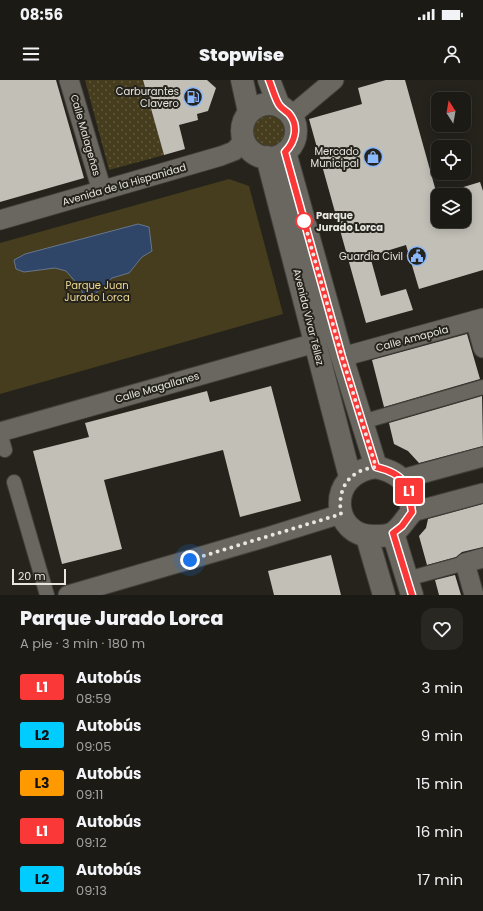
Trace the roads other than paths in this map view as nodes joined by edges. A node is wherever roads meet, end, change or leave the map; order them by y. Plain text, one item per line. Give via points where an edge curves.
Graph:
1 (69, 80) edge
2 (242, 80) edge
3 (269, 80) edge
4 (334, 80) edge
5 (285, 111) junction
6 (249, 112) junction
7 (244, 141) junction
8 (276, 154) junction
9 (102, 191) junction
10 (0, 220) edge
11 (479, 319) edge
12 (315, 343) junction
13 (483, 348) edge
14 (342, 357) junction
15 (483, 387) edge
16 (362, 422) junction
17 (0, 432) edge
18 (5, 450) dead end
19 (483, 457) edge
20 (376, 467) junction
21 (350, 477) junction
22 (402, 479) junction
23 (14, 482) dead end
24 (483, 493) edge
25 (412, 512) junction
26 (341, 514) junction
27 (393, 533) junction
28 (367, 536) junction
29 (483, 558) edge
30 (465, 563) junction
31 (409, 587) edge
32 (47, 595) edge
33 (68, 595) edge
34 (384, 595) edge
35 (474, 595) edge

1 - 9 street, Calle Malageñas
2 - 6 street
3 - 5 street
4 - 5 street
5 - 6 street via 271,104 263,104
5 - 8 street via 294,124 294,139 290,146
6 - 7 street via 242,126
7 - 8 street via 248,148 260,156
7 - 9 street, Avenida de la Hispanidad via 234,150 221,156
8 - 12 street, Avenida Vivar Téllez
8 - 14 street, Avenida Vivar Téllez
9 - 10 street, Avenida de la Hispanidad
11 - 13 street
11 - 14 street, Calle Amapola
12 - 17 street, Calle Magallanes
12 - 21 street, Avenida Vivar Téllez
14 - 16 street, Avenida Vivar Téllez
15 - 16 street
16 - 20 street, Avenida Vivar Téllez
17 - 18 street
19 - 22 street
20 - 21 street via 367,468
20 - 22 street via 390,470
21 - 26 street via 343,487 340,498
22 - 25 street via 409,492
23 - 32 street
24 - 25 street
25 - 27 street
26 - 28 street via 355,531
26 - 33 street
27 - 28 street via 386,536
27 - 31 street
28 - 34 street
29 - 30 street
30 - 31 street
30 - 35 street

